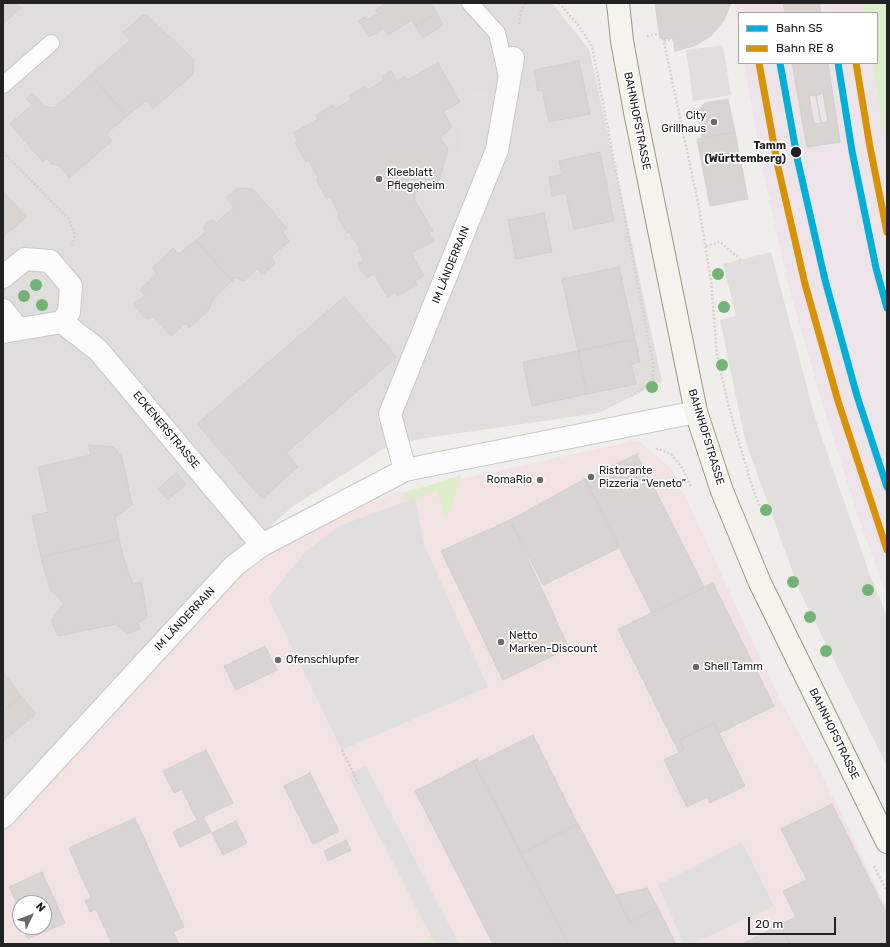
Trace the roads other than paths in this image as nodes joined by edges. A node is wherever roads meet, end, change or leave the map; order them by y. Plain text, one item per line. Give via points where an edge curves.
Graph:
1 (470, 3) edge
2 (618, 3) edge
3 (51, 43) dead end
4 (513, 58) dead end
5 (509, 82) junction
6 (3, 85) edge
7 (3, 277) edge
8 (3, 310) edge
9 (62, 322) junction
10 (11, 331) edge
11 (696, 412) junction
12 (405, 470) junction
13 (262, 545) junction
14 (3, 817) edge
15 (887, 842) edge

1 - 5 lane via 497,33
2 - 11 main road, BAHNHOFSTRASSE via 636,120
3 - 6 lane
4 - 5 street, IM LÄNDERRAIN
5 - 12 street, IM LÄNDERRAIN via 497,150 390,414
7 - 9 street via 24,259 50,261 71,286 69,312
8 - 10 street
9 - 10 street
9 - 13 street, ECKENERSTRASSE via 98,350
11 - 12 street, IM LÄNDERRAIN
11 - 15 main road, BAHNHOFSTRASSE via 722,491 760,583
12 - 13 street, IM LÄNDERRAIN
13 - 14 street, IM LÄNDERRAIN via 234,566

